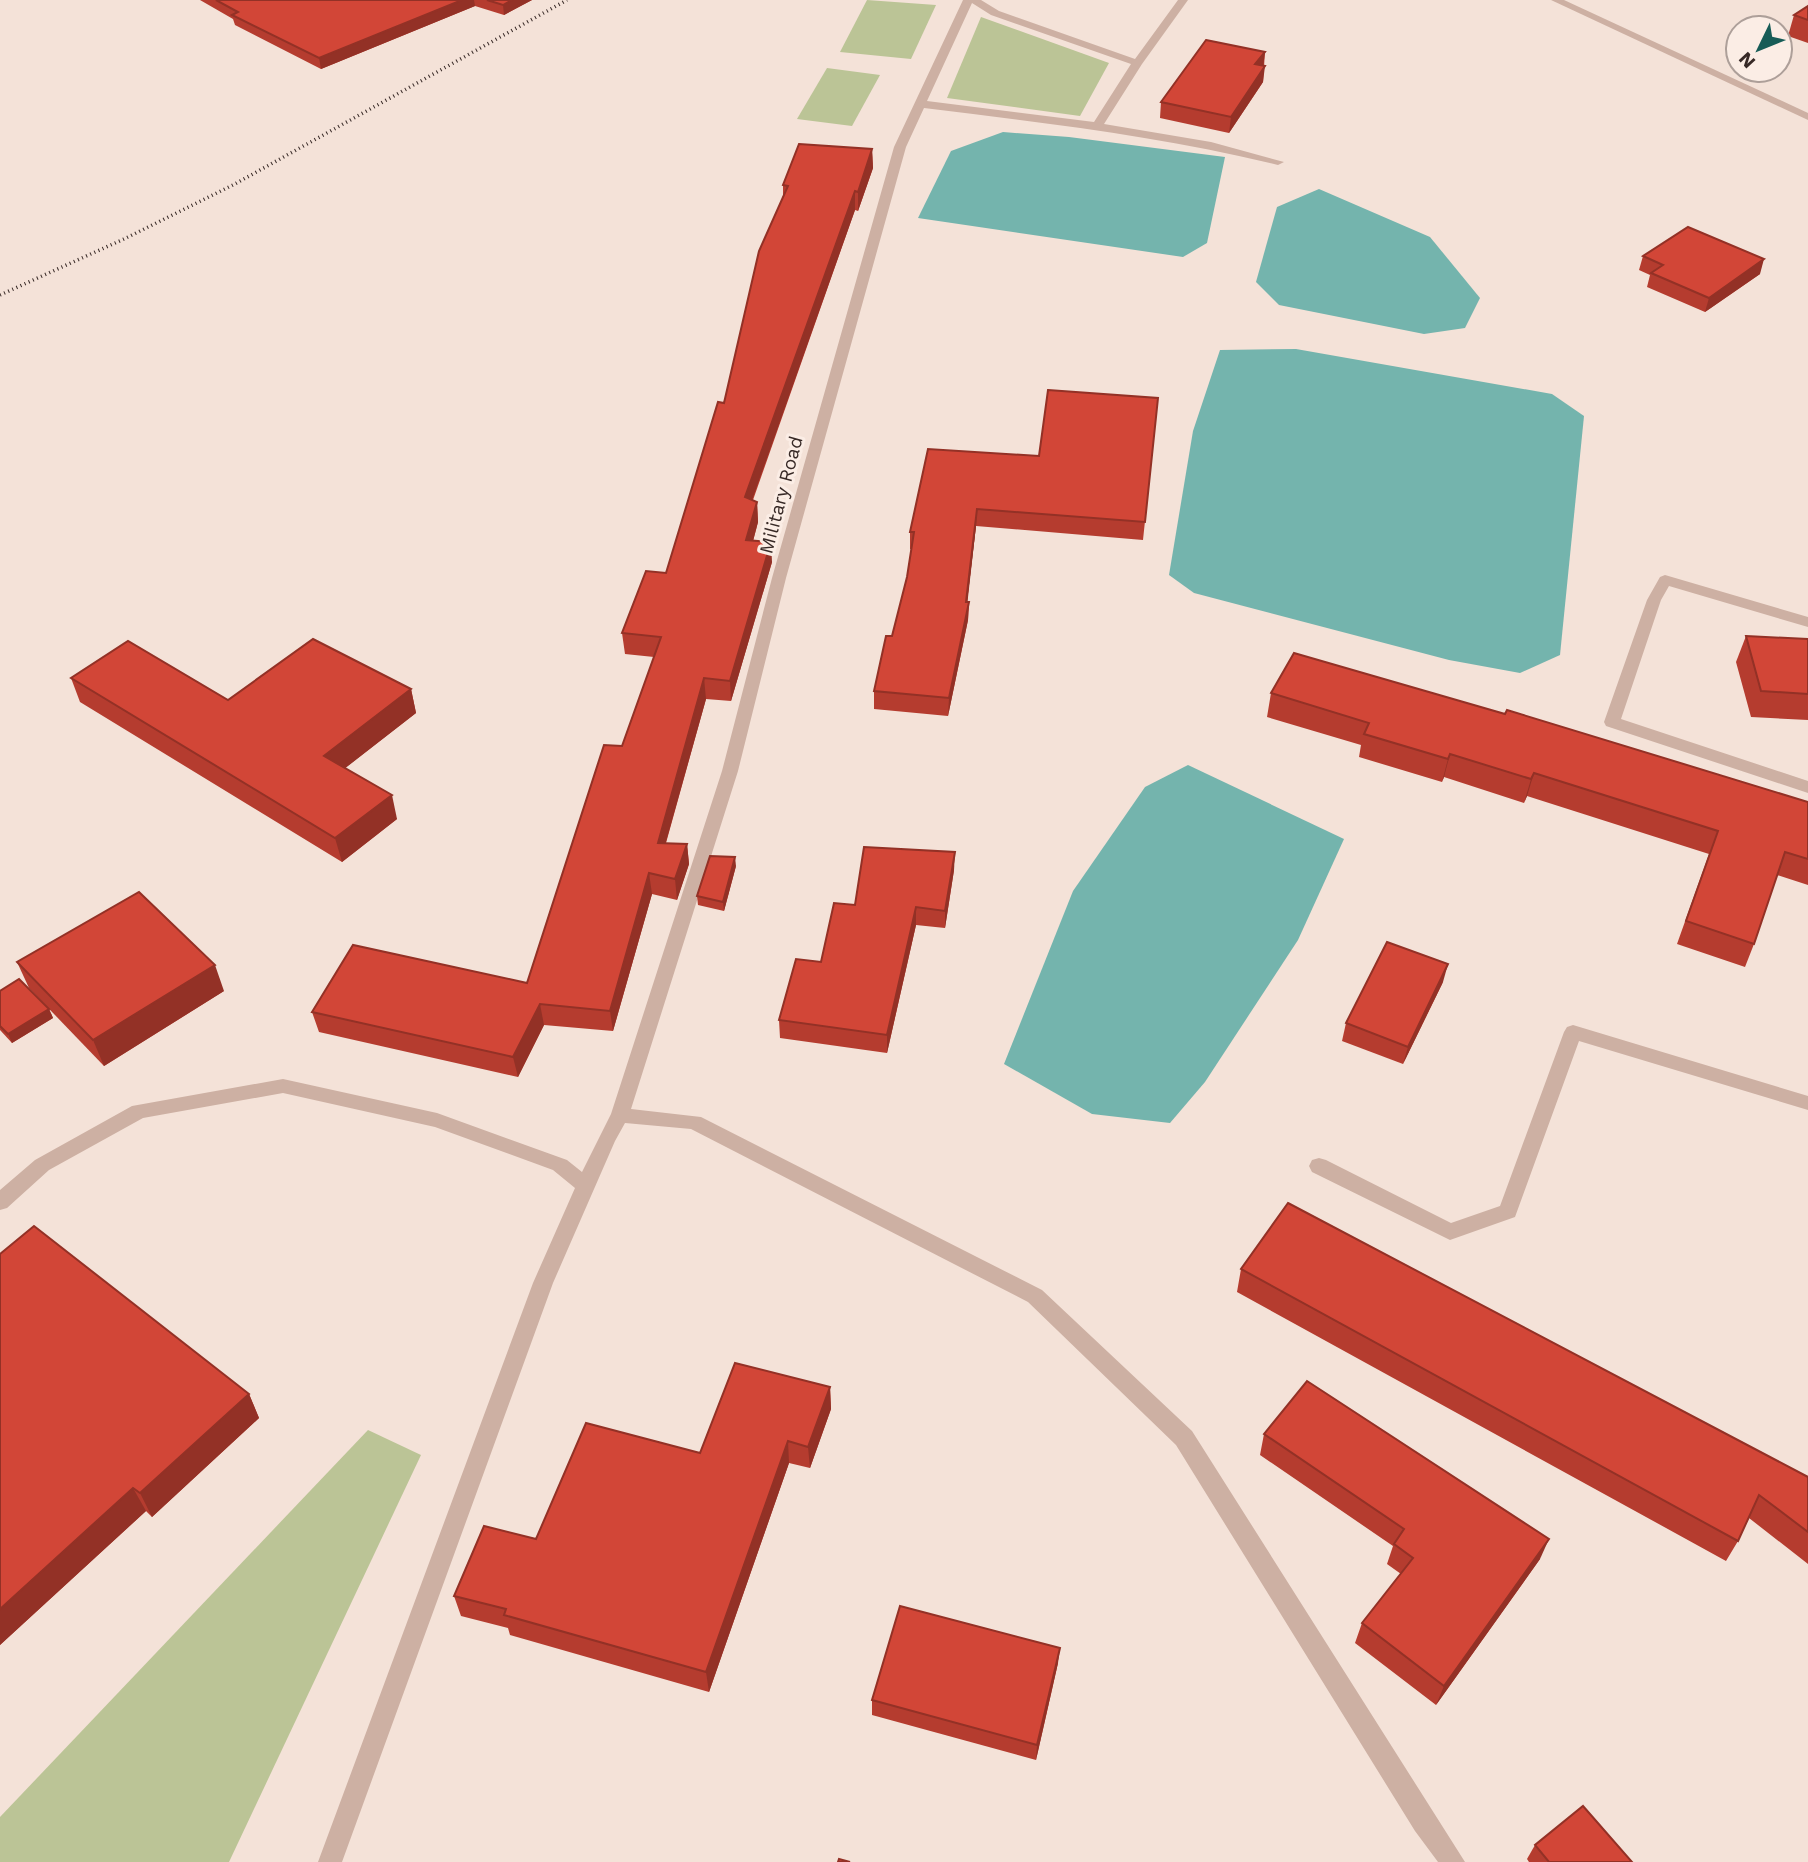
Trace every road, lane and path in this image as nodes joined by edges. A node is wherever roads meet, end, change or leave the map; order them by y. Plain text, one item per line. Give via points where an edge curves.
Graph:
1 (968, 0) edge
2 (974, 0) edge
3 (1183, 0) edge
4 (1556, 0) edge
5 (1137, 63) junction
6 (920, 104) junction
7 (1808, 117) edge
8 (1097, 126) junction
9 (1278, 162) dead end
10 (1808, 622) edge
11 (1808, 787) edge
12 (1808, 1103) edge
13 (620, 1115) junction
14 (1320, 1166) dead end
15 (585, 1185) junction
16 (0, 1202) edge
17 (330, 1862) edge
18 (1453, 1862) edge

1 - 6 street, Military Road
2 - 5 street via 995,13
3 - 5 street
4 - 7 street
5 - 8 street
6 - 8 street
6 - 13 street, Military Road via 900,148 866,263 730,771
8 - 9 street via 1211,145
10 - 11 street via 1665,580 1612,722
12 - 14 street via 1573,1031 1508,1211 1450,1231
13 - 15 street, Military Road
13 - 18 street via 694,1122 1035,1296 1184,1438
15 - 16 street via 560,1165 437,1120 283,1086 139,1111 42,1166
15 - 17 street, Military Road via 543,1283

